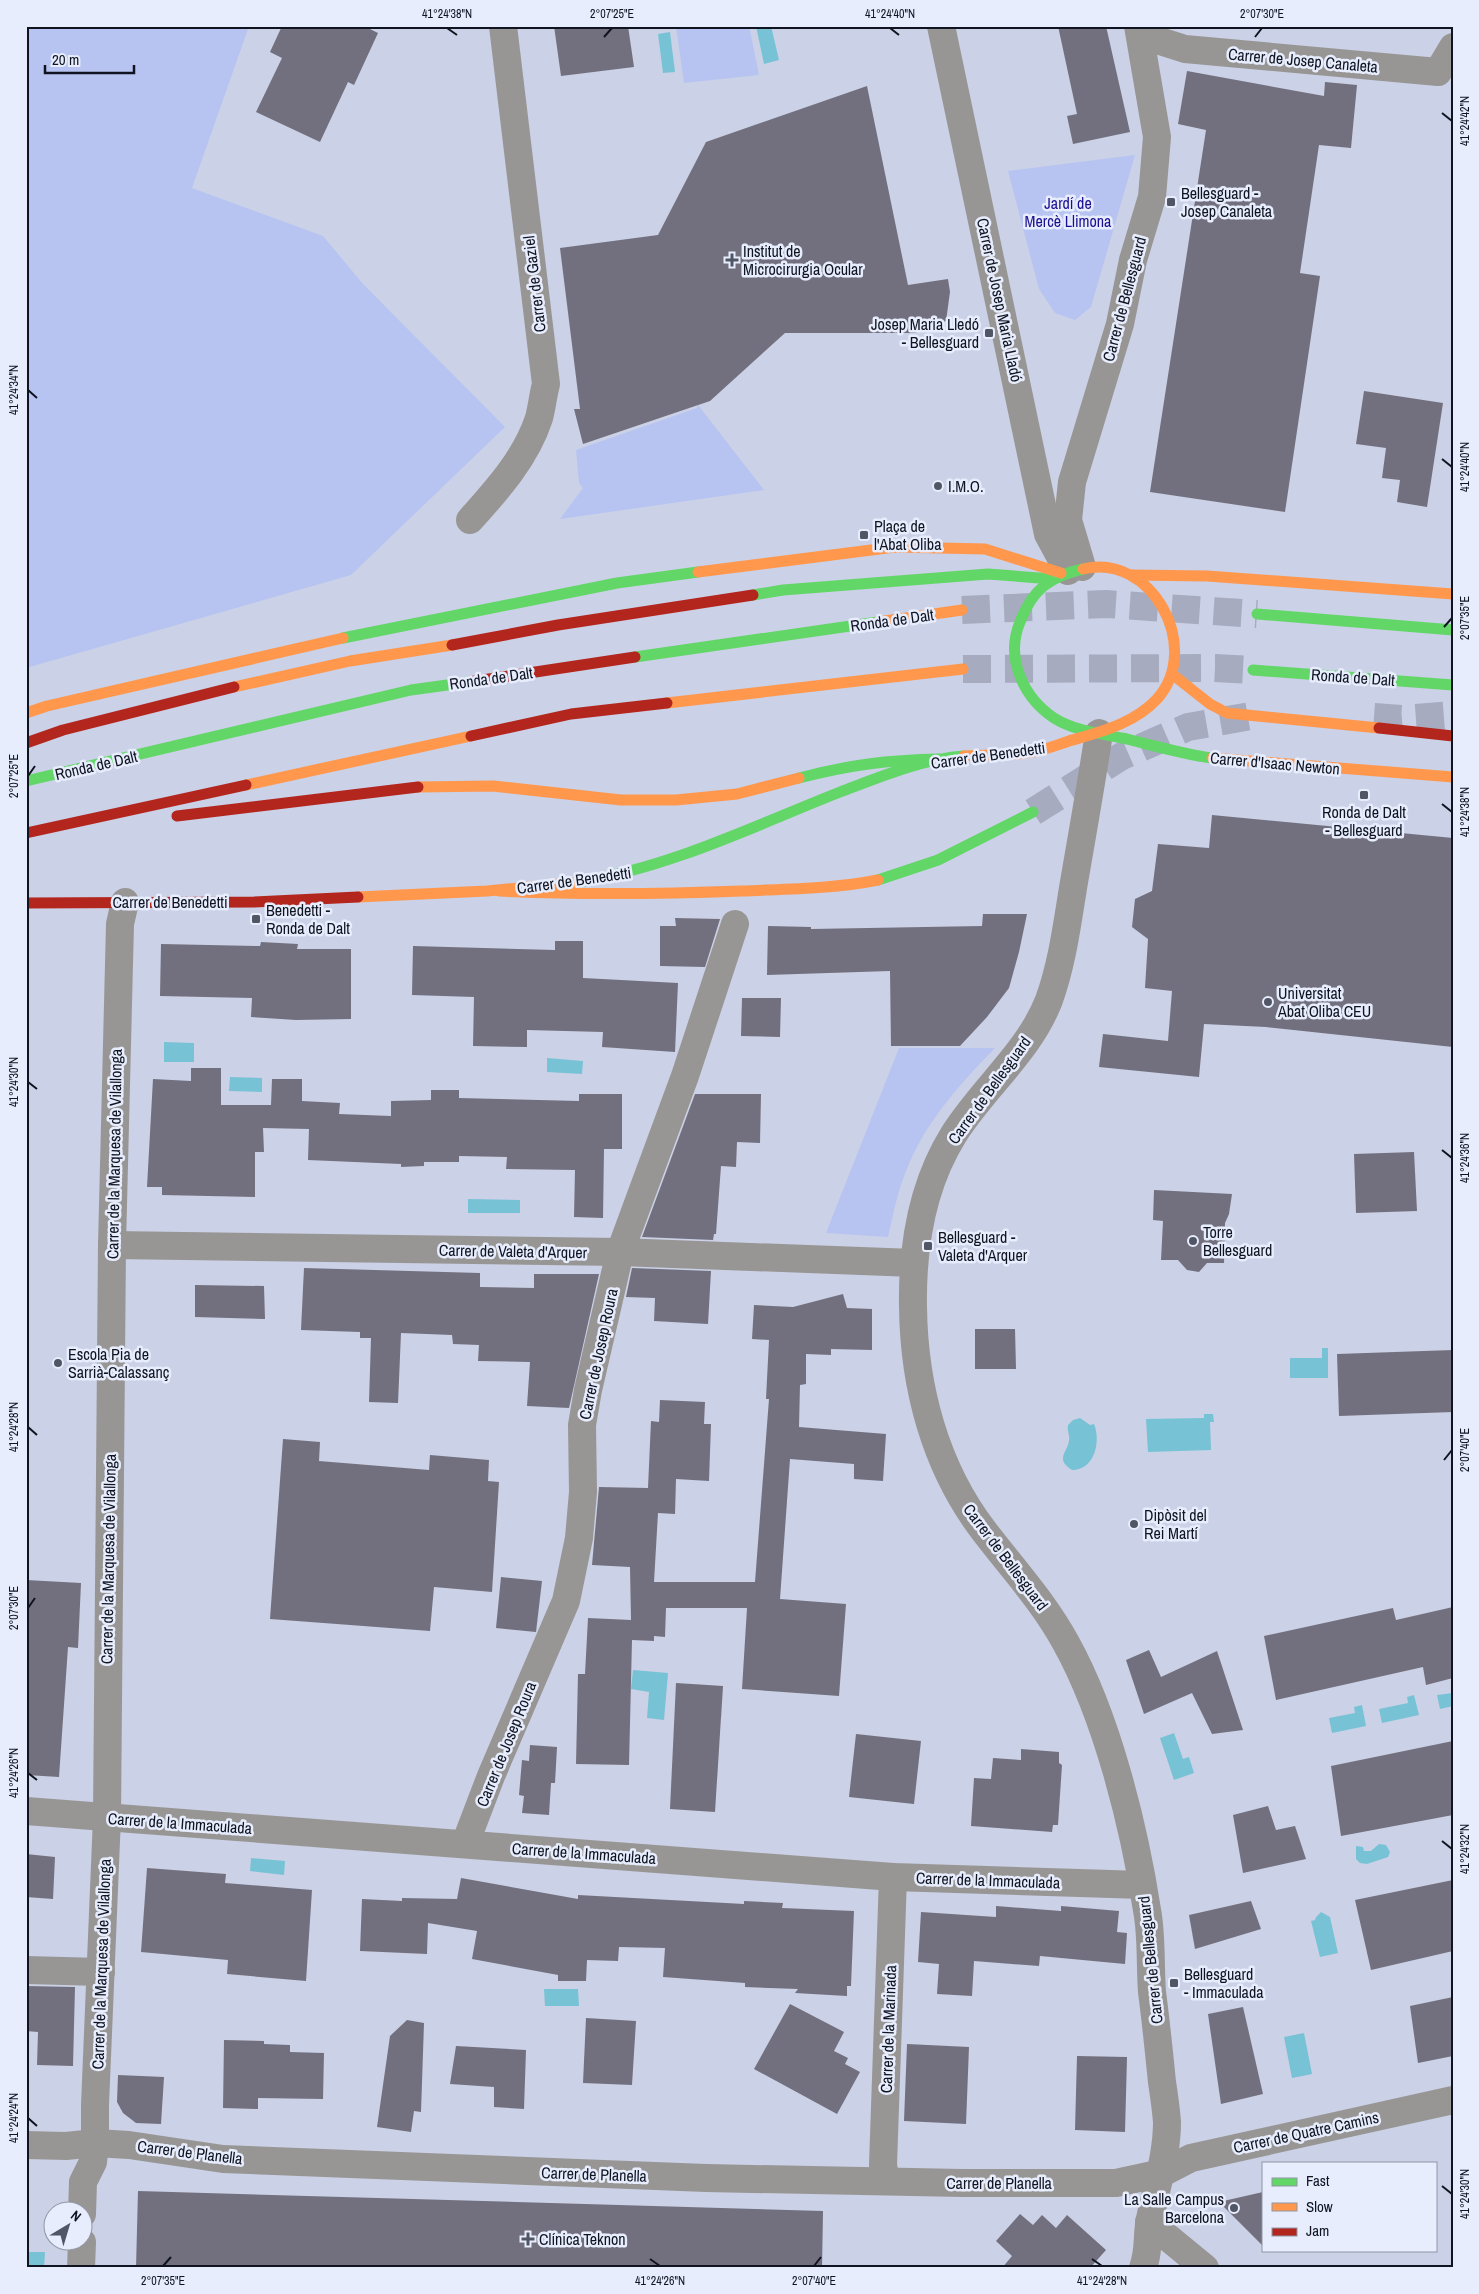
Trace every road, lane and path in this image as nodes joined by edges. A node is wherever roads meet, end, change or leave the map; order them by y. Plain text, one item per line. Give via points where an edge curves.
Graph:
1 (503, 26) edge
2 (941, 26) edge
3 (1139, 30) edge
4 (1453, 46) edge
5 (470, 520) dead end
6 (1066, 573) junction
7 (1131, 575) junction
8 (1453, 594) edge
9 (962, 610) tunnel mouth
10 (1257, 614) tunnel mouth
11 (1453, 630) edge
12 (963, 669) tunnel mouth
13 (1253, 670) tunnel mouth
14 (1172, 674) junction
15 (1453, 685) edge
16 (26, 713) edge
17 (1099, 733) junction
18 (1453, 736) edge
19 (26, 743) edge
20 (939, 759) junction
21 (1453, 777) edge
22 (26, 781) edge
23 (1033, 812) tunnel mouth
24 (162, 817) dead end
25 (142, 820) dead end
26 (26, 833) edge
27 (499, 891) junction
28 (125, 902) junction
29 (26, 903) edge
30 (735, 924) dead end
31 (112, 1245) junction
32 (620, 1252) junction
33 (914, 1263) junction
34 (26, 1811) edge
35 (107, 1817) junction
36 (466, 1844) junction
37 (893, 1877) junction
38 (1142, 1885) junction
39 (26, 1970) edge
40 (101, 1972) junction
41 (1453, 2100) edge
42 (96, 2143) junction
43 (26, 2144) edge
44 (1162, 2173) junction
45 (886, 2181) junction
46 (82, 2202) edge
47 (1149, 2222) junction
48 (82, 2252) edge
49 (81, 2268) edge
50 (1143, 2268) edge
51 (1205, 2268) edge

1 - 5 street, Carrer de Gaziel via 546,384 539,418 522,453 504,482
2 - 6 street, Carrer de Josep Maria Lladó via 1048,534
3 - 4 street, Carrer de Josep Canaleta via 1185,50 1438,72
3 - 6 street, Carrer de Bellesguard via 1157,137 1152,197 1133,260 1120,324 1072,482
6 - 7 main road via 1107,568
6 - 16 main road via 985,549 895,547 617,583 332,640
6 - 17 main road via 1033,595 1020,612 1013,642 1016,672 1030,699 1054,718
6 - 19 main road via 988,574 783,590 558,625 350,661 195,696 63,730
7 - 8 main road via 1216,576
7 - 14 main road via 1155,594 1173,628 1176,652
9 - 22 main road, Ronda de Dalt via 411,690
10 - 11 main road
12 - 26 main road via 571,714
13 - 15 main road, Ronda de Dalt
14 - 17 main road via 1155,702 1143,713
14 - 18 main road via 1227,713
17 - 20 main road, Carrer de Benedetti via 1032,752
17 - 21 main road, Carrer d'Isaac Newton via 1202,757
17 - 33 street, Carrer de Bellesguard via 1060,961 1048,1004 1027,1040 955,1133 932,1176 920,1219
20 - 24 main road via 847,766 737,794 676,800 621,800 493,786 414,787
20 - 27 main road, Carrer de Benedetti via 635,872
23 - 27 main road via 943,857 877,880 799,890 677,895
25 - 26 main road
27 - 28 main road, Carrer de Benedetti via 256,902
28 - 29 main road, Carrer de Benedetti
28 - 31 street, Carrer de la Marquesa de Vilallonga via 120,924
30 - 32 street, Carrer de Josep Roura via 685,1076
31 - 32 street, Carrer de Valeta d'Arquer
31 - 35 street, Carrer de la Marquesa de Vilallonga
32 - 33 street, Carrer de Valeta d'Arquer
32 - 36 street, Carrer de Josep Roura via 582,1425 583,1492 579,1538 566,1601 491,1776
33 - 38 street, Carrer de Bellesguard via 913,1309 919,1369 926,1415 945,1468 970,1510 1042,1602 1068,1646 1113,1760
34 - 35 street, Carrer de la Immaculada
35 - 36 street, Carrer de la Immaculada
35 - 40 street, Carrer de la Marquesa de Vilallonga
36 - 37 street, Carrer de la Immaculada
37 - 38 street, Carrer de la Immaculada
37 - 45 street, Carrer de la Marinada via 883,2165
38 - 44 street, Carrer de Bellesguard via 1148,1912 1152,1985 1167,2124
39 - 40 street
40 - 42 street, Carrer de la Marquesa de Vilallonga
41 - 44 street, Carrer de Quatre Camins via 1191,2158
42 - 43 street, Carrer de Planella via 66,2146
42 - 45 street, Carrer de Planella via 223,2159 706,2178
42 - 46 street, Carrer de la Marquesa de Vilallonga via 93,2162 83,2182
44 - 45 street, Carrer de Planella via 1116,2183
44 - 47 street, Carrer de Bellesguard
47 - 50 street, Carrer de Bellesguard via 1148,2252
47 - 51 street
48 - 49 street

